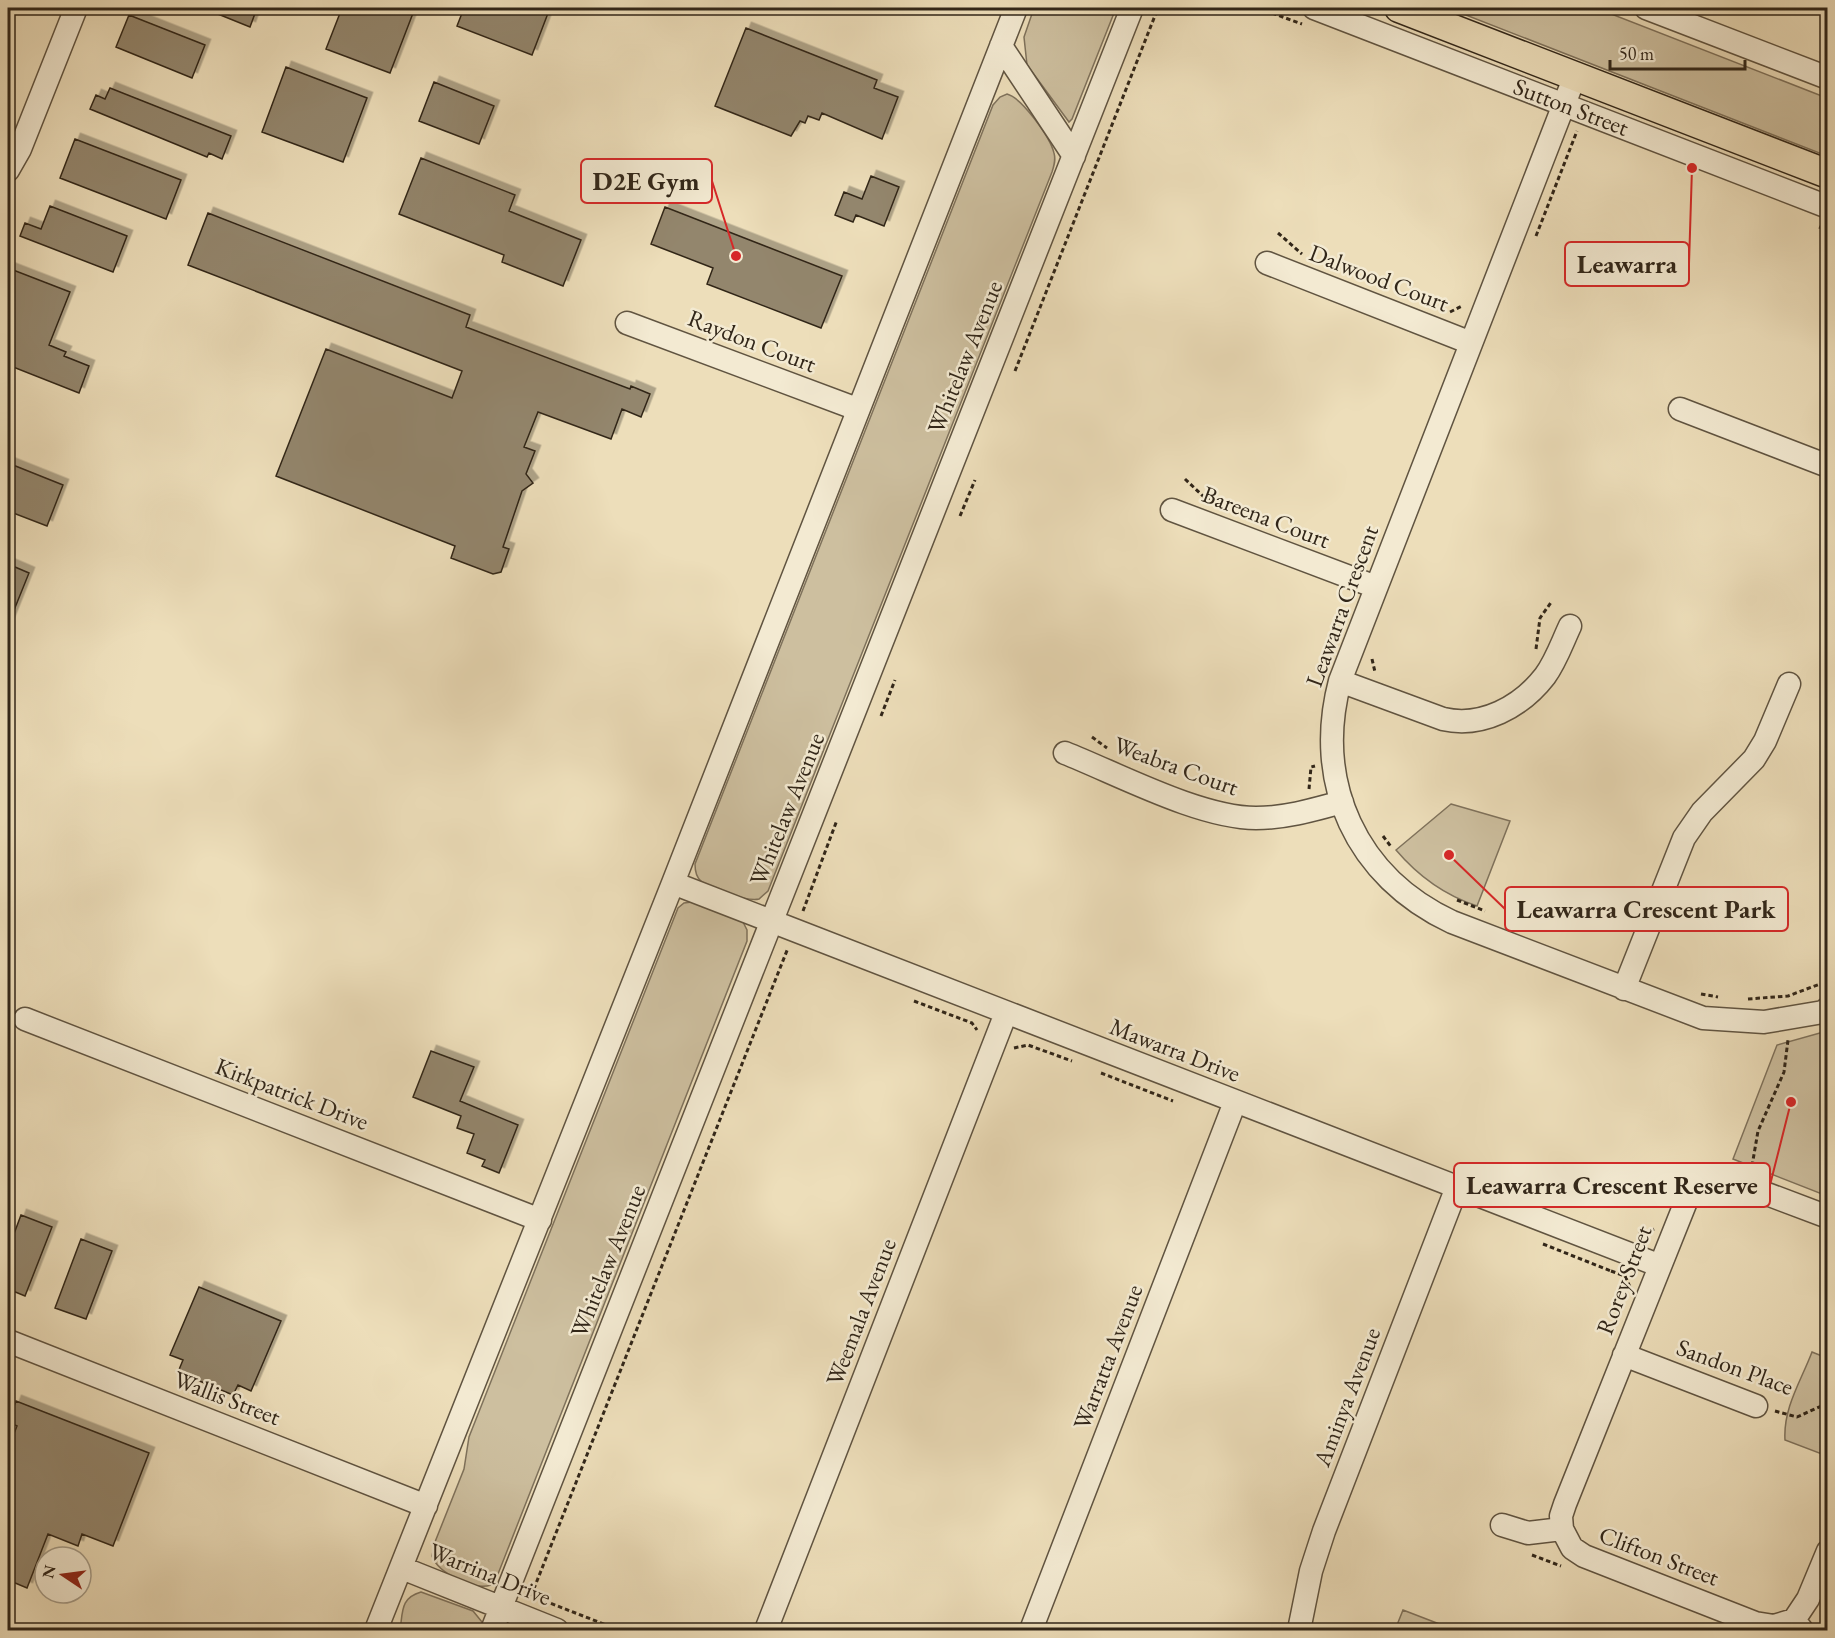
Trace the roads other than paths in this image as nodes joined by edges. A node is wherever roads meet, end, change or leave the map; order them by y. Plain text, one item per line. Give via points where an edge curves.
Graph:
1 (76, 8) edge
2 (1132, 8) edge
3 (1314, 8) edge
4 (1399, 8) edge
5 (1646, 8) edge
6 (1016, 12) edge
7 (1001, 46) junction
8 (1575, 76) junction
9 (1827, 78) edge
10 (1564, 104) junction
11 (1074, 156) junction
12 (8, 170) edge
13 (1827, 174) edge
14 (1827, 207) edge
15 (1267, 263) dead end
16 (627, 323) dead end
17 (1471, 343) junction
18 (857, 409) junction
19 (1680, 409) dead end
20 (1827, 466) edge
21 (1172, 510) dead end
22 (1376, 587) junction
23 (1570, 626) dead end
24 (1340, 681) junction
25 (1789, 684) dead end
26 (1065, 753) dead end
27 (1342, 802) junction
28 (673, 883) junction
29 (772, 921) junction
30 (1624, 989) junction
31 (1827, 1008) edge
32 (1006, 1013) junction
33 (25, 1019) dead end
34 (1235, 1102) junction
35 (1457, 1187) junction
36 (1827, 1217) edge
37 (540, 1220) junction
38 (1658, 1265) junction
39 (8, 1341) edge
40 (1624, 1355) junction
41 (1756, 1406) road end
42 (426, 1506) junction
43 (1502, 1525) dead end
44 (1562, 1529) junction
45 (1827, 1551) edge
46 (402, 1568) junction
47 (501, 1608) junction
48 (1798, 1625) edge
49 (378, 1629) edge
50 (492, 1630) edge
51 (557, 1630) edge
52 (766, 1630) edge
53 (1031, 1630) edge
54 (1299, 1630) edge

1 - 12 street
2 - 11 street, Whitelaw Avenue
3 - 10 street, Sutton Street
4 - 8 main road, Sutton Street
5 - 9 street
6 - 7 street
7 - 11 street
7 - 18 street
8 - 10 street, Leawarra Crescent
8 - 13 main road, Sutton Street
10 - 14 street, Sutton Street
10 - 17 street, Leawarra Crescent
11 - 29 street, Whitelaw Avenue
15 - 17 street, Dalwood Court
16 - 18 street, Raydon Court
17 - 22 street, Leawarra Crescent
18 - 28 street
19 - 20 street
21 - 22 street, Bareena Court
22 - 24 street, Leawarra Crescent
23 - 24 street via 1540,681 1514,704 1482,719 1443,719 1370,682
24 - 27 street, Leawarra Crescent via 1332,722 1333,765
25 - 30 street via 1754,759 1702,812 1684,838
26 - 27 street, Weabra Court via 1203,809 1234,817 1290,816
27 - 30 street, Leawarra Crescent via 1354,832 1375,864 1422,907
28 - 29 street, Mawarra Drive
28 - 37 street
29 - 32 street, Mawarra Drive
29 - 47 street, Whitelaw Avenue
30 - 31 street, Leawarra Crescent via 1693,1015 1724,1021 1777,1021
32 - 34 street, Mawarra Drive
32 - 52 street, Weemala Avenue
33 - 37 street, Kirkpatrick Drive
34 - 35 street, Mawarra Drive
34 - 53 street, Warratta Avenue
35 - 38 street, Mawarra Drive
35 - 54 street, Aminya Avenue via 1324,1531
36 - 38 street, Rorey Street via 1726,1178 1707,1178 1688,1193
37 - 42 street
38 - 40 street, Rorey Street
39 - 42 street, Wallis Street
40 - 41 street, Sandon Place
40 - 44 street, Rorey Street via 1563,1508
42 - 46 street
43 - 44 street via 1528,1533
44 - 48 street, Clifton Street via 1582,1556 1755,1623
45 - 48 street
46 - 47 street, Warrina Drive
46 - 49 street
47 - 50 street, Whitelaw Avenue
47 - 51 street, Warrina Drive

